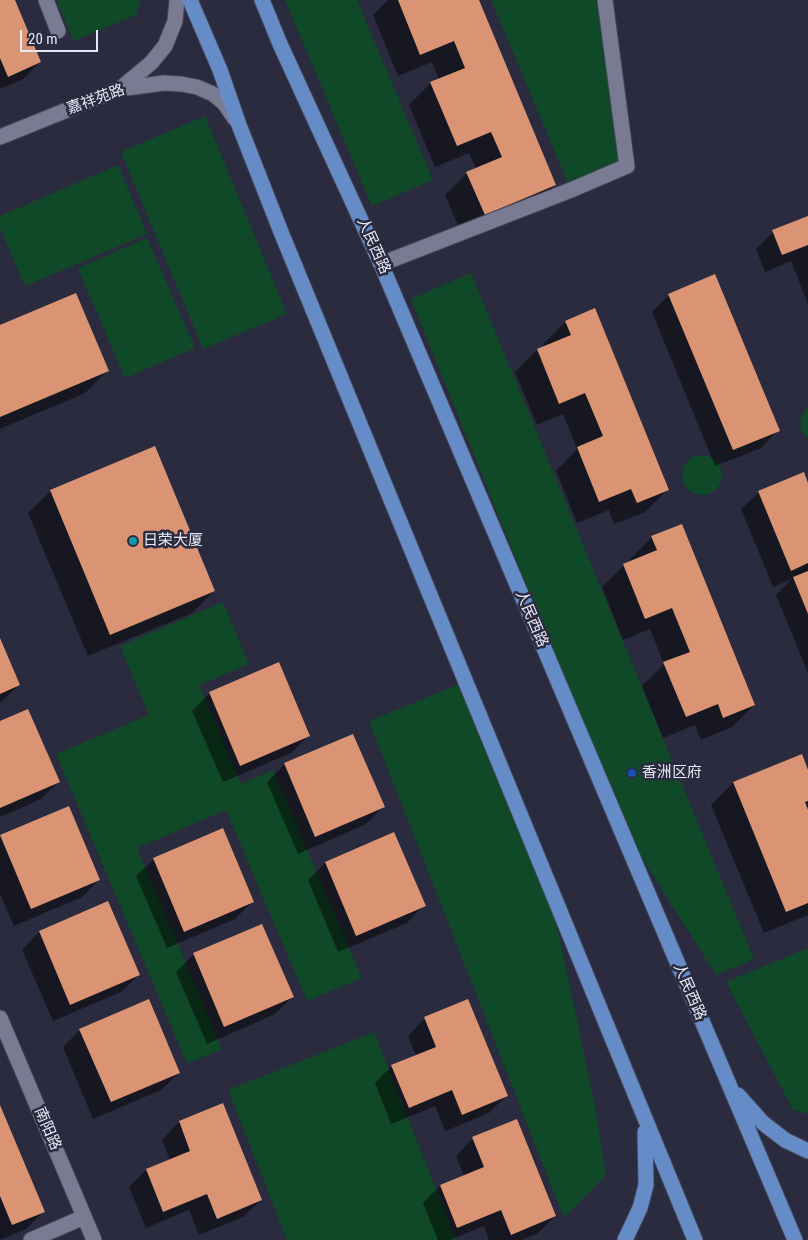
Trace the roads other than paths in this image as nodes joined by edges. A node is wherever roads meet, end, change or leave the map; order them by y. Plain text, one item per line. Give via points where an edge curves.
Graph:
1 (46, 0) edge
2 (177, 0) edge
3 (190, 0) edge
4 (262, 0) edge
5 (605, 0) edge
6 (58, 31) dead end
7 (119, 89) junction
8 (239, 125) junction
9 (0, 137) edge
10 (381, 264) junction
11 (0, 1018) edge
12 (723, 1073) junction
13 (641, 1110) junction
14 (808, 1152) edge
15 (84, 1218) junction
16 (31, 1240) edge
17 (94, 1240) edge
18 (625, 1240) edge
19 (695, 1240) edge
20 (795, 1240) edge

1 - 6 street
2 - 7 street via 175,21 165,46 140,74
3 - 8 main road
4 - 10 main road, 人民西路
5 - 10 street via 627,166
7 - 8 street, 嘉祥苑路 via 164,83 198,87 224,103
7 - 9 street, 嘉祥苑路
8 - 13 main road
10 - 12 main road, 人民西路
11 - 15 street, 南阳路
12 - 14 main road via 763,1123
12 - 20 main road, 人民西路
13 - 18 main road via 646,1137 646,1185 640,1208
13 - 19 main road
15 - 16 street
15 - 17 street, 南阳路

